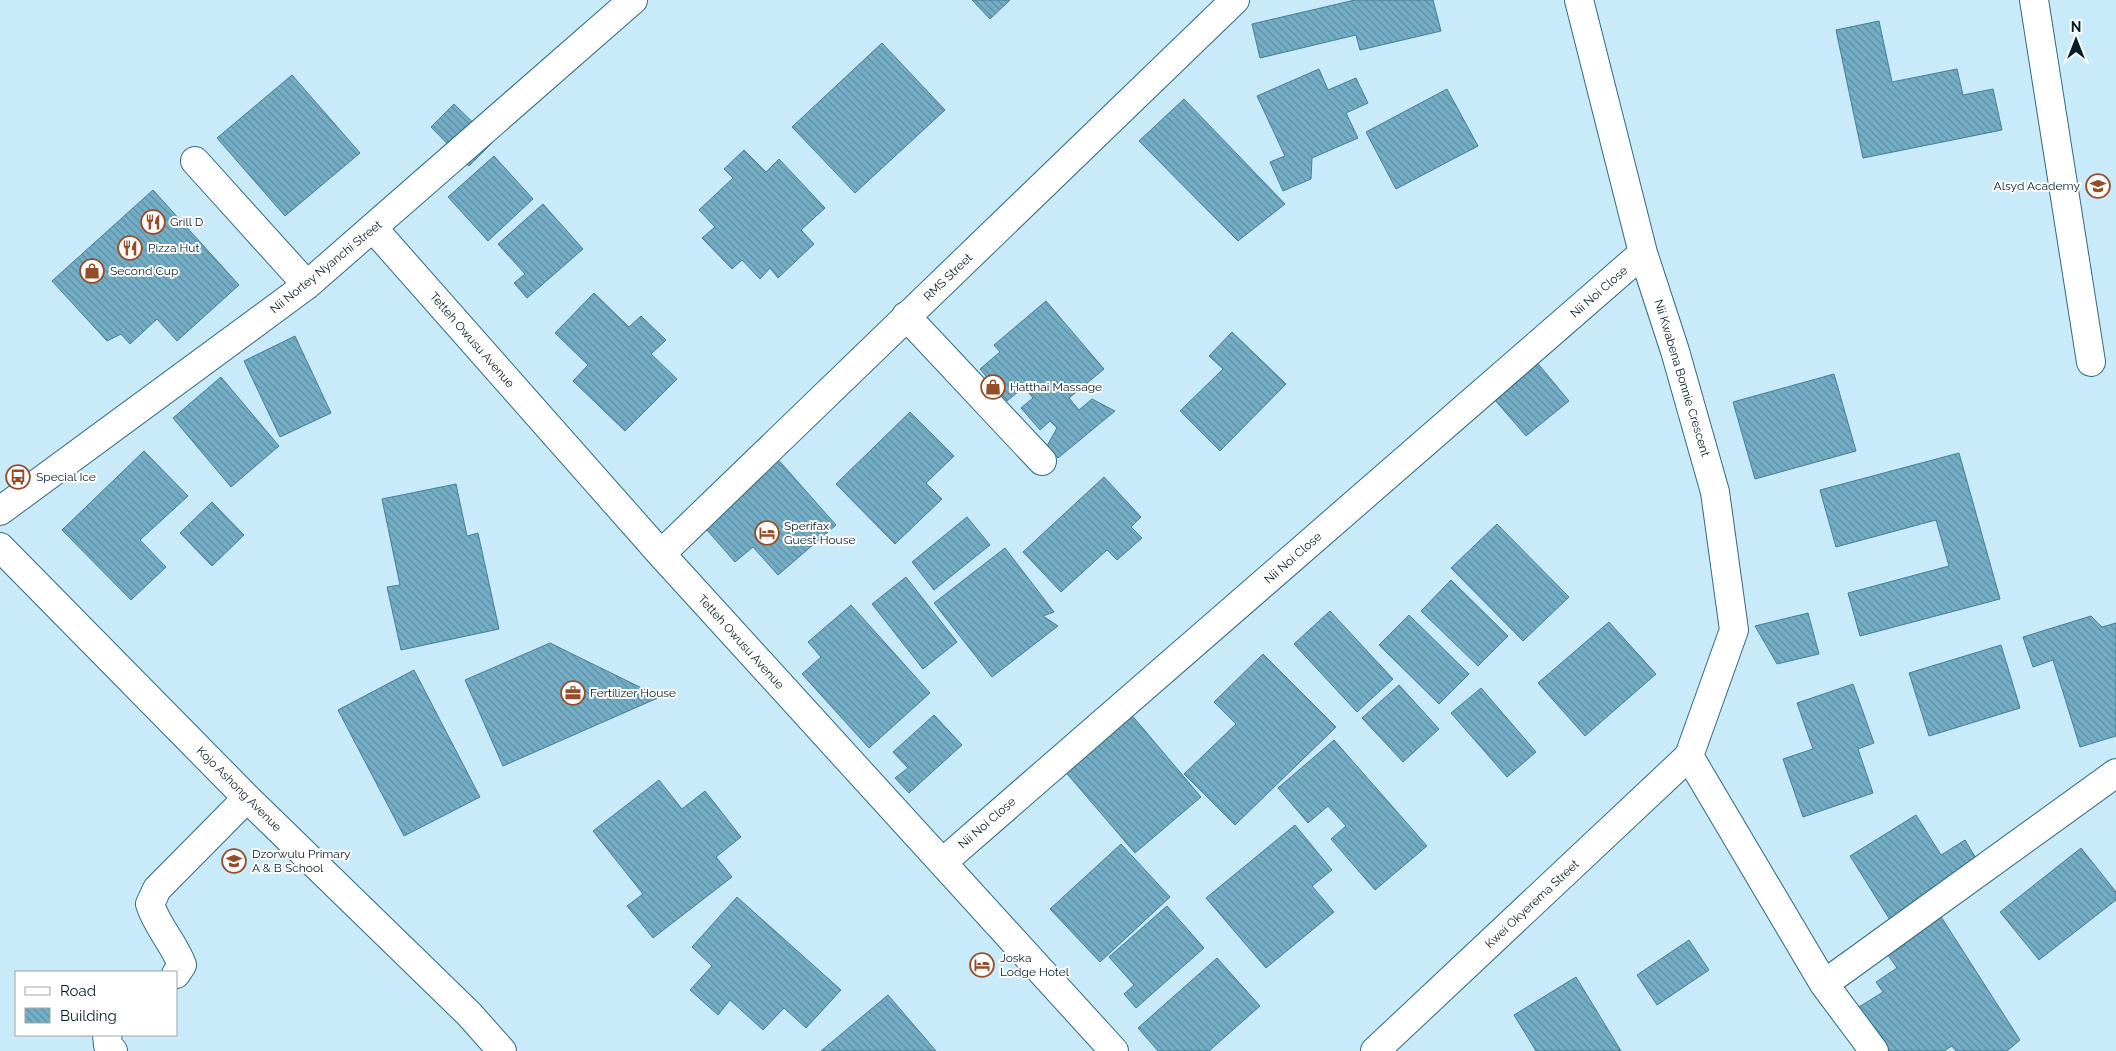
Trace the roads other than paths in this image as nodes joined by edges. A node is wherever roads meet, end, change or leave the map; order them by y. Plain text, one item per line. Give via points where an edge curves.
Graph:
1 (633, 0) edge
2 (1235, 0) edge
3 (1579, 0) edge
4 (2034, 0) edge
5 (195, 161) dead end
6 (374, 228) junction
7 (1643, 253) junction
8 (307, 285) junction
9 (906, 316) junction
10 (2091, 362) dead end
11 (1042, 460) dead end
12 (0, 511) edge
13 (0, 547) edge
14 (661, 554) junction
15 (1689, 756) junction
16 (2116, 772) edge
17 (247, 798) junction
18 (943, 862) junction
19 (178, 971) edge
20 (1824, 984) junction
21 (107, 1036) edge
22 (498, 1050) edge
23 (113, 1051) edge
24 (1114, 1051) edge
25 (1375, 1051) edge
26 (1874, 1051) edge

1 - 6 street, Nii Nortey Nyanchi Street
2 - 9 street, RMS Street
3 - 7 street, Nii Kwabena Bonnie Crescent
4 - 10 street
5 - 8 street
6 - 8 street, Nii Nortey Nyanchi Street
6 - 14 street, Tetteh Owusu Avenue
7 - 15 street, Nii Kwabena Bonnie Crescent via 1716,492 1734,630
7 - 18 street, Nii Noi Close
8 - 12 street, Nii Nortey Nyanchi Street
9 - 11 street
9 - 14 street, RMS Street
13 - 17 street, Kojo Ashong Avenue
14 - 18 street, Tetteh Owusu Avenue
15 - 20 street
15 - 25 street, Kwei Okyerema Street
16 - 20 street
17 - 19 street via 157,889 150,904 155,919 176,947 182,965
17 - 22 street, Kojo Ashong Avenue via 469,1014
18 - 24 street, Tetteh Owusu Avenue
20 - 26 street
21 - 23 street

